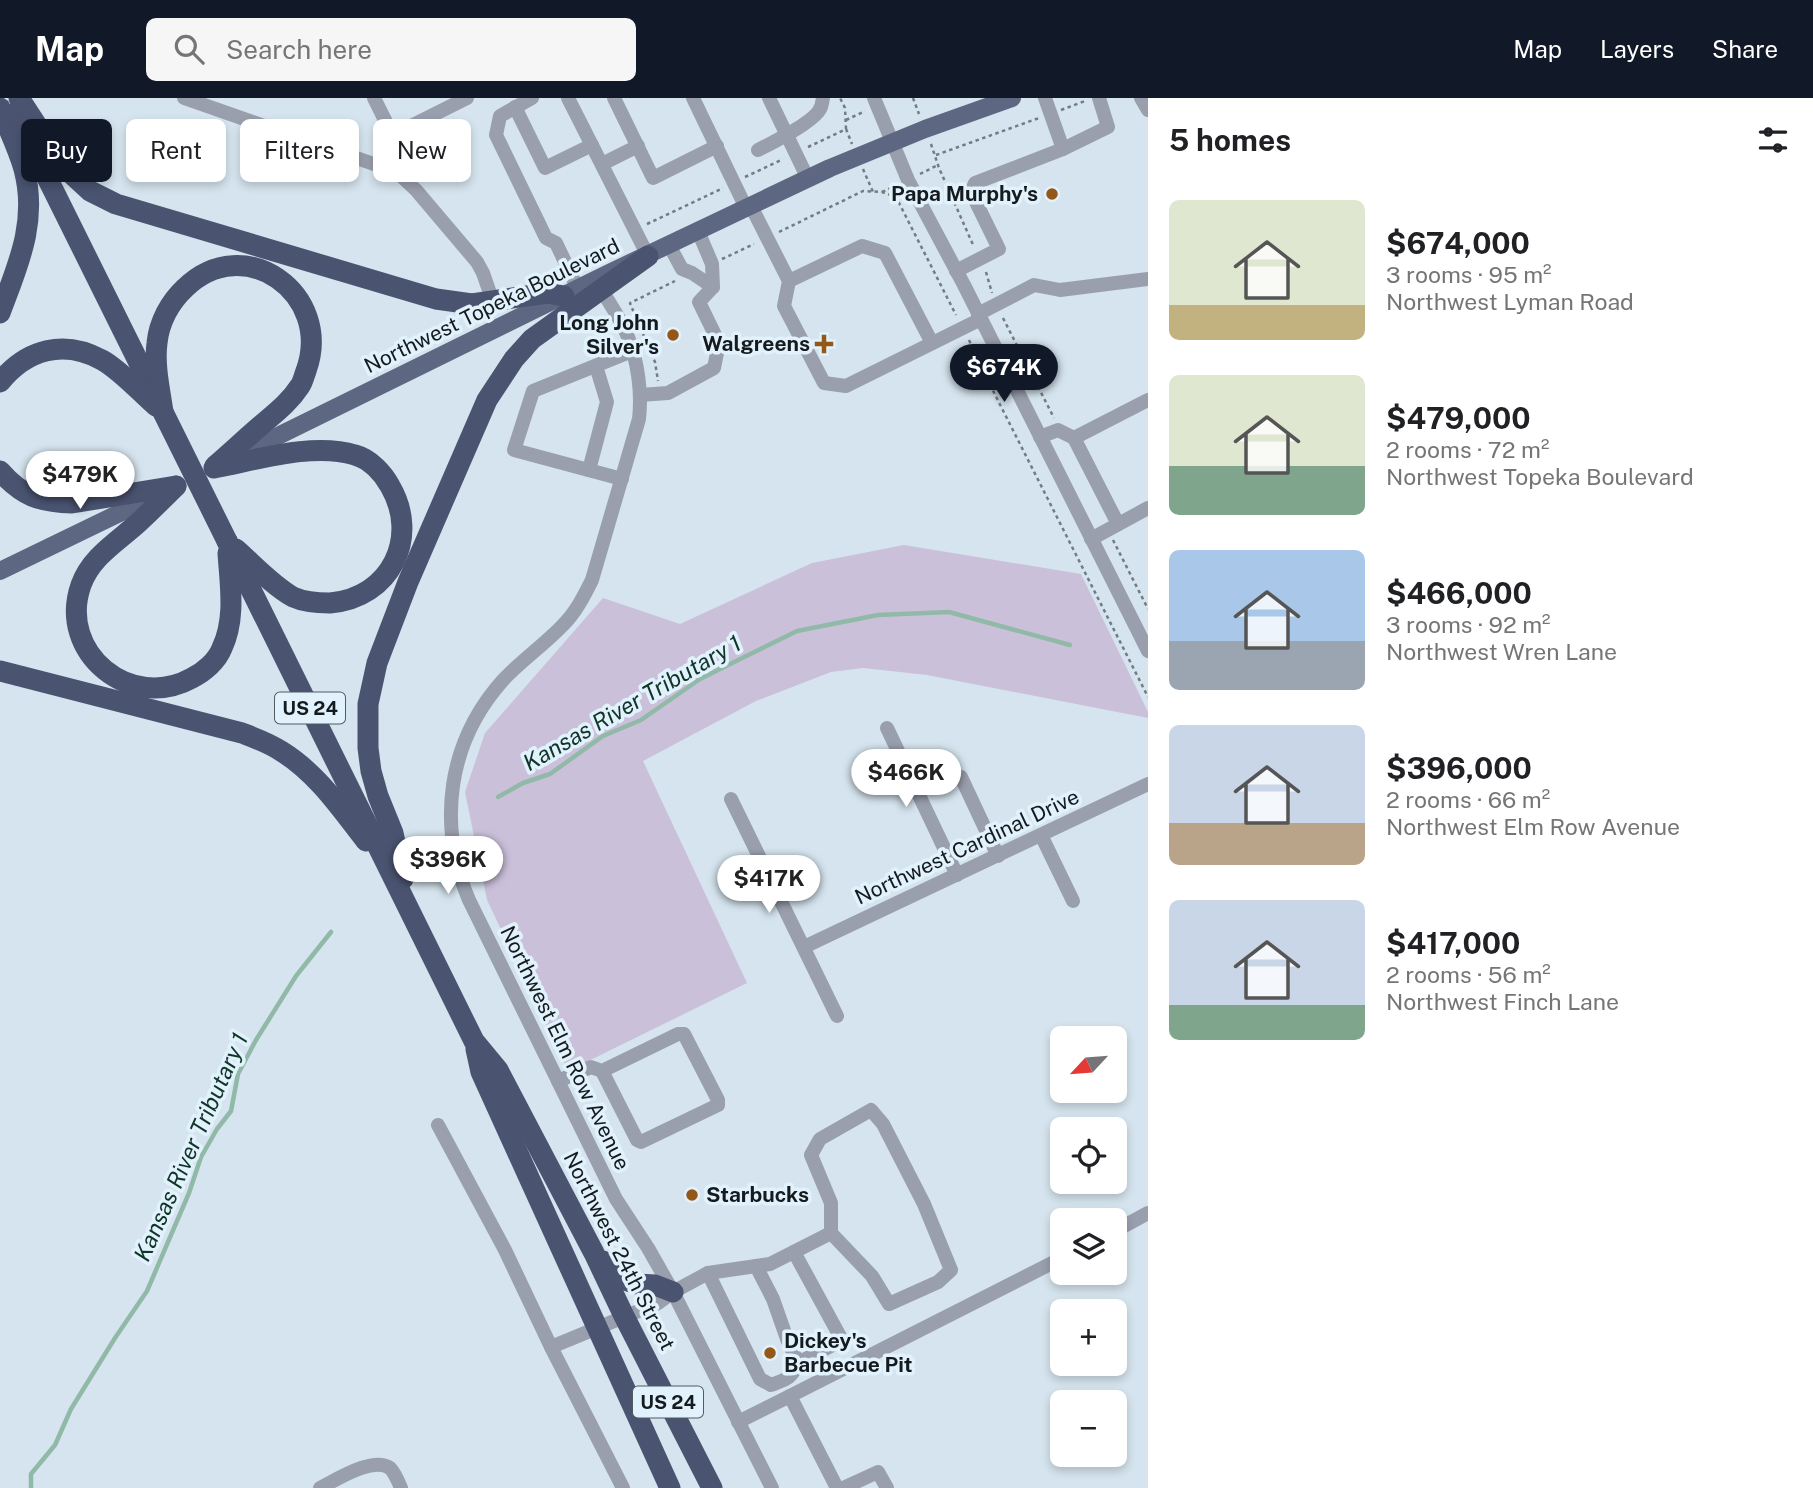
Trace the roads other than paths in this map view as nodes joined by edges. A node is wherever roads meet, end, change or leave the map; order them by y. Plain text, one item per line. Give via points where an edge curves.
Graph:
1 (184, 98) edge
2 (374, 98) edge
3 (467, 98) edge
4 (532, 98) edge
5 (568, 98) edge
6 (614, 98) edge
7 (693, 98) edge
8 (769, 98) edge
9 (823, 98) edge
10 (874, 98) edge
11 (1012, 98) edge
12 (1045, 98) edge
13 (1141, 98) edge
14 (1093, 99) edge
15 (9, 101) edge
16 (515, 107) junction
17 (1148, 110) edge
18 (385, 119) edge
19 (425, 119) edge
20 (787, 136) junction
21 (892, 142) junction
22 (592, 145) junction
23 (638, 146) junction
24 (716, 146) junction
25 (1063, 149) junction
26 (758, 150) dead end
27 (373, 164) edge
28 (602, 164) junction
29 (808, 179) junction
30 (408, 182) edge
31 (749, 207) junction
32 (698, 231) junction
33 (669, 245) junction
34 (648, 256) junction
35 (956, 271) junction
36 (1148, 279) edge
37 (789, 281) junction
38 (599, 284) junction
39 (713, 286) junction
40 (571, 293) junction
41 (493, 302) junction
42 (0, 313) edge
43 (979, 316) junction
44 (932, 343) junction
45 (632, 351) junction
46 (596, 366) junction
47 (0, 382) edge
48 (640, 395) junction
49 (1148, 400) edge
50 (163, 412) junction
51 (1040, 437) junction
52 (1074, 438) junction
53 (214, 468) junction
54 (589, 470) junction
55 (0, 471) edge
56 (622, 479) junction
57 (176, 486) junction
58 (1148, 508) edge
59 (1118, 524) junction
60 (1091, 539) junction
61 (227, 541) junction
62 (0, 571) edge
63 (1148, 651) edge
64 (0, 671) edge
65 (887, 729) dead end
66 (1148, 784) edge
67 (916, 790) junction
68 (731, 799) dead end
69 (1041, 835) junction
70 (998, 856) junction
71 (393, 875) junction
72 (957, 875) junction
73 (1073, 901) dead end
74 (409, 908) junction
75 (804, 947) junction
76 (837, 1016) dead end
77 (474, 1041) junction
78 (602, 1071) junction
79 (558, 1081) junction
80 (438, 1125) dead end
81 (1148, 1213) edge
82 (1127, 1224) edge
83 (831, 1233) junction
84 (794, 1252) junction
85 (594, 1253) junction
86 (1050, 1264) edge
87 (756, 1266) junction
88 (708, 1273) junction
89 (673, 1292) junction
90 (624, 1317) junction
91 (596, 1328) junction
92 (551, 1347) junction
93 (801, 1361) junction
94 (817, 1383) junction
95 (790, 1396) junction
96 (738, 1422) junction
97 (320, 1488) edge
98 (401, 1488) edge
99 (623, 1488) edge
100 (670, 1488) edge
101 (712, 1488) edge
102 (772, 1488) edge
103 (837, 1488) edge
104 (843, 1488) edge
105 (887, 1488) edge

1 - 27 street
2 - 18 street
3 - 19 street
4 - 16 street
5 - 22 street
6 - 23 street
7 - 24 street
8 - 20 street
9 - 20 street via 819,112
10 - 21 street
11 - 21 main road, Northwest Topeka Boulevard
12 - 25 street
13 - 17 street
14 - 25 street via 1108,127
15 - 41 highway via 64,167 90,191 116,204 425,297
15 - 42 highway via 29,210 20,260
15 - 50 highway, US 24
16 - 22 street via 545,168
16 - 40 street via 500,116 496,135 546,238 555,243
20 - 26 street
20 - 29 street
21 - 29 main road, Northwest Topeka Boulevard
21 - 35 street
22 - 28 street
23 - 24 street via 653,178
23 - 28 street
24 - 31 street
25 - 35 street via 975,183 971,192 999,248
28 - 34 street
29 - 31 main road, Northwest Topeka Boulevard
30 - 41 street via 477,262
31 - 32 main road, Northwest Topeka Boulevard
31 - 37 street
32 - 33 main road, Northwest Topeka Boulevard
32 - 39 street via 712,264
33 - 34 main road, Northwest Topeka Boulevard
33 - 39 street via 682,269
34 - 38 highway
35 - 43 street
36 - 43 street via 1060,290 1034,285
37 - 44 street via 862,246 886,253
37 - 44 street via 783,306 824,383 846,386
38 - 40 main road, Northwest Topeka Boulevard
38 - 45 street, Northwest Elm Row Avenue
38 - 74 highway via 532,339 495,386 377,663 368,704 371,771 393,833
39 - 48 street via 699,302 719,344 714,368 668,393
40 - 41 highway
40 - 53 main road, Northwest Topeka Boulevard
43 - 44 street
43 - 51 street
45 - 46 street
45 - 48 street, Northwest Elm Row Avenue
46 - 54 street via 607,402
46 - 54 street via 533,391 514,450
47 - 50 highway via 30,356 70,349 104,361
48 - 56 street, Northwest Elm Row Avenue via 639,419
49 - 52 street
50 - 53 highway via 157,343 168,309 192,281 223,267 249,267 282,281 295,293 312,334 311,359 301,384 285,405
50 - 61 highway, US 24, bridge
51 - 52 street via 1058,429
51 - 60 street
52 - 59 street
53 - 57 main road, Northwest Topeka Boulevard
53 - 61 highway via 315,449 358,455 386,479 401,509 396,561 369,589 341,601 316,603 295,598
54 - 56 street
55 - 57 highway via 25,494 55,502
56 - 79 street, Northwest Elm Row Avenue via 587,592 564,624 488,699 462,748 452,790 451,834 462,884
57 - 61 highway via 97,558 81,585 79,629 93,659 105,671 137,687 175,686 201,673 222,651 230,620
57 - 62 main road, Northwest Topeka Boulevard
58 - 59 street
59 - 60 street
60 - 63 street
61 - 71 highway, Northwest 24th Street / US 24
64 - 71 highway via 242,733 282,751 316,779
65 - 67 street
66 - 69 street, Northwest Cardinal Drive
67 - 70 street via 945,775 961,777
67 - 72 street
68 - 75 street
69 - 70 street, Northwest Cardinal Drive
69 - 73 street
70 - 72 street, Northwest Cardinal Drive
71 - 74 highway, Northwest 24th Street / US 24
72 - 75 street, Northwest Cardinal Drive
74 - 77 highway, Northwest 24th Street / US 24
75 - 76 street
77 - 85 highway, Northwest 24th Street / US 24 via 498,1070
77 - 91 highway, Northwest 24th Street / US 24 via 481,1072
78 - 78 street via 684,1034 718,1105 641,1142
78 - 79 street via 591,1067
79 - 89 street, Northwest Elm Row Avenue via 616,1199
80 - 92 street
81 - 82 street
83 - 83 street via 831,1203 811,1155 820,1139 872,1110 925,1204 951,1270 938,1282 889,1304 872,1276
83 - 84 street
84 - 87 street
84 - 93 street via 842,1340
85 - 89 highway via 628,1281
85 - 90 highway, Northwest 24th Street / US 24
86 - 94 street
87 - 88 street
87 - 93 street
88 - 89 street
88 - 93 street via 760,1379 771,1385 788,1379
89 - 90 street
89 - 96 street, Northwest Elm Row Avenue
90 - 91 street
90 - 101 highway, Northwest 24th Street / US 24
91 - 92 street
91 - 100 highway, Northwest 24th Street / US 24
92 - 99 street
93 - 94 street
94 - 95 street
95 - 96 street
95 - 103 street
96 - 102 street, Northwest Elm Row Avenue
97 - 98 street via 376,1464 391,1469
104 - 105 street via 878,1472

